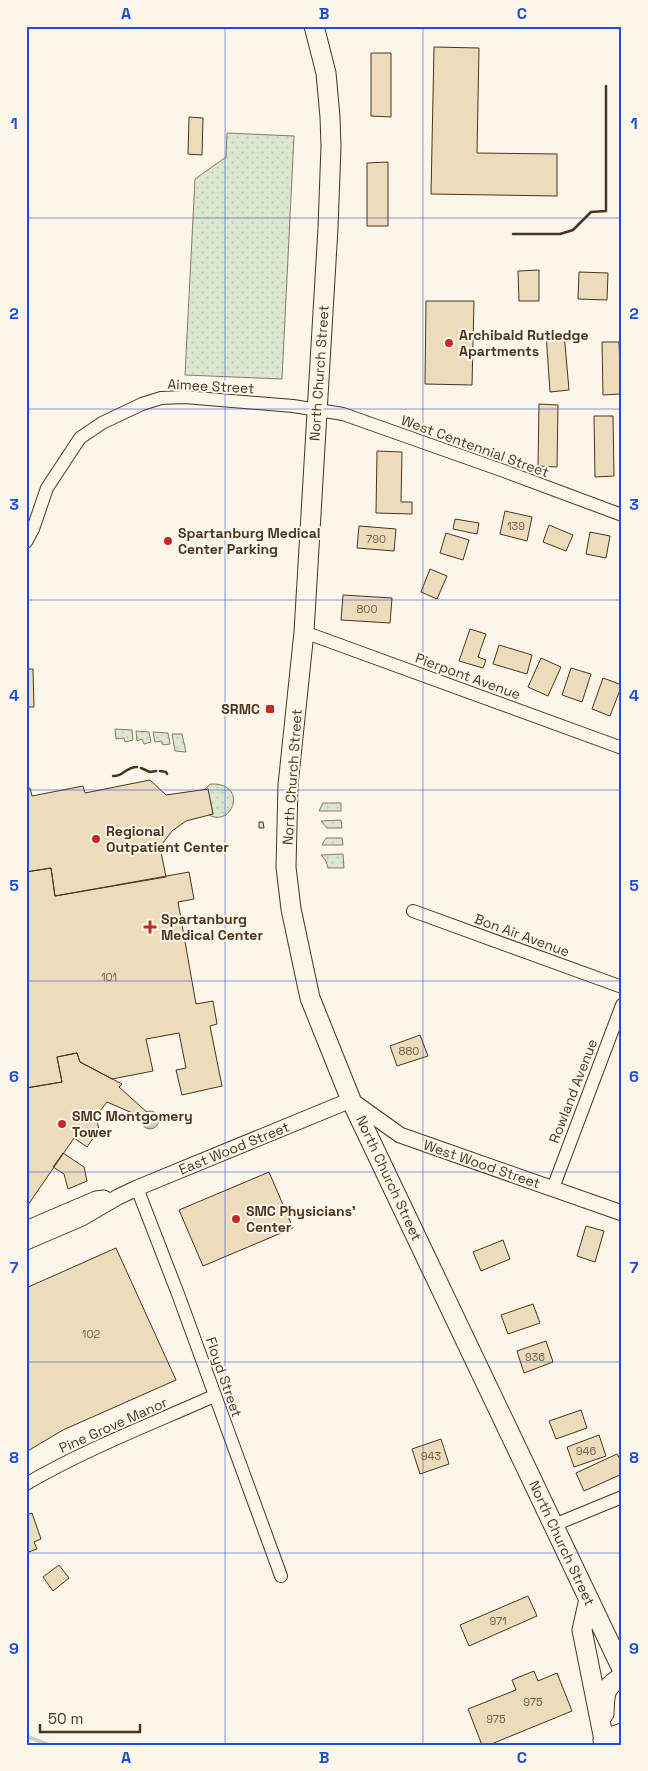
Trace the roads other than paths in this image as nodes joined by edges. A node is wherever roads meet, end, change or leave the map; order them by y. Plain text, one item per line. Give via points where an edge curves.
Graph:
1 (314, 26) edge
2 (317, 410) junction
3 (622, 515) edge
4 (26, 542) edge
5 (304, 632) junction
6 (622, 748) edge
7 (413, 911) dead end
8 (622, 987) edge
9 (622, 1005) edge
10 (351, 1100) junction
11 (137, 1188) junction
12 (552, 1188) junction
13 (118, 1196) junction
14 (622, 1213) edge
15 (26, 1229) edge
16 (26, 1242) edge
17 (214, 1396) junction
18 (26, 1484) edge
19 (622, 1497) edge
20 (554, 1525) junction
21 (281, 1576) dead end
22 (588, 1599) junction
23 (622, 1669) edge
24 (622, 1677) edge
25 (608, 1738) edge

1 - 2 main road, North Church Street via 326,73 331,146
2 - 3 street, West Centennial Street via 351,417
2 - 4 street, Aimee Street via 184,397 161,398 142,404 102,423 80,438 47,488
2 - 5 main road, North Church Street
5 - 6 street, Pierpont Avenue
5 - 10 main road, North Church Street via 288,785 286,867 291,909 310,998
7 - 8 street, Bon Air Avenue
9 - 12 street, Rowland Avenue
10 - 11 street, East Wood Street
10 - 12 street, West Wood Street via 400,1135
10 - 20 main road, North Church Street
11 - 13 street, East Wood Street
11 - 17 street, Floyd Street
12 - 14 street, West Wood Street
13 - 15 street, East Wood Street via 96,1199
13 - 16 street, East Wood Street via 82,1218
17 - 18 street, Pine Grove Manor via 107,1442
17 - 21 street, Floyd Street
19 - 20 street
20 - 22 main road, North Church Street
22 - 23 main road, North Church Street
22 - 25 main road via 582,1630
24 - 25 main road via 612,1682 606,1691

